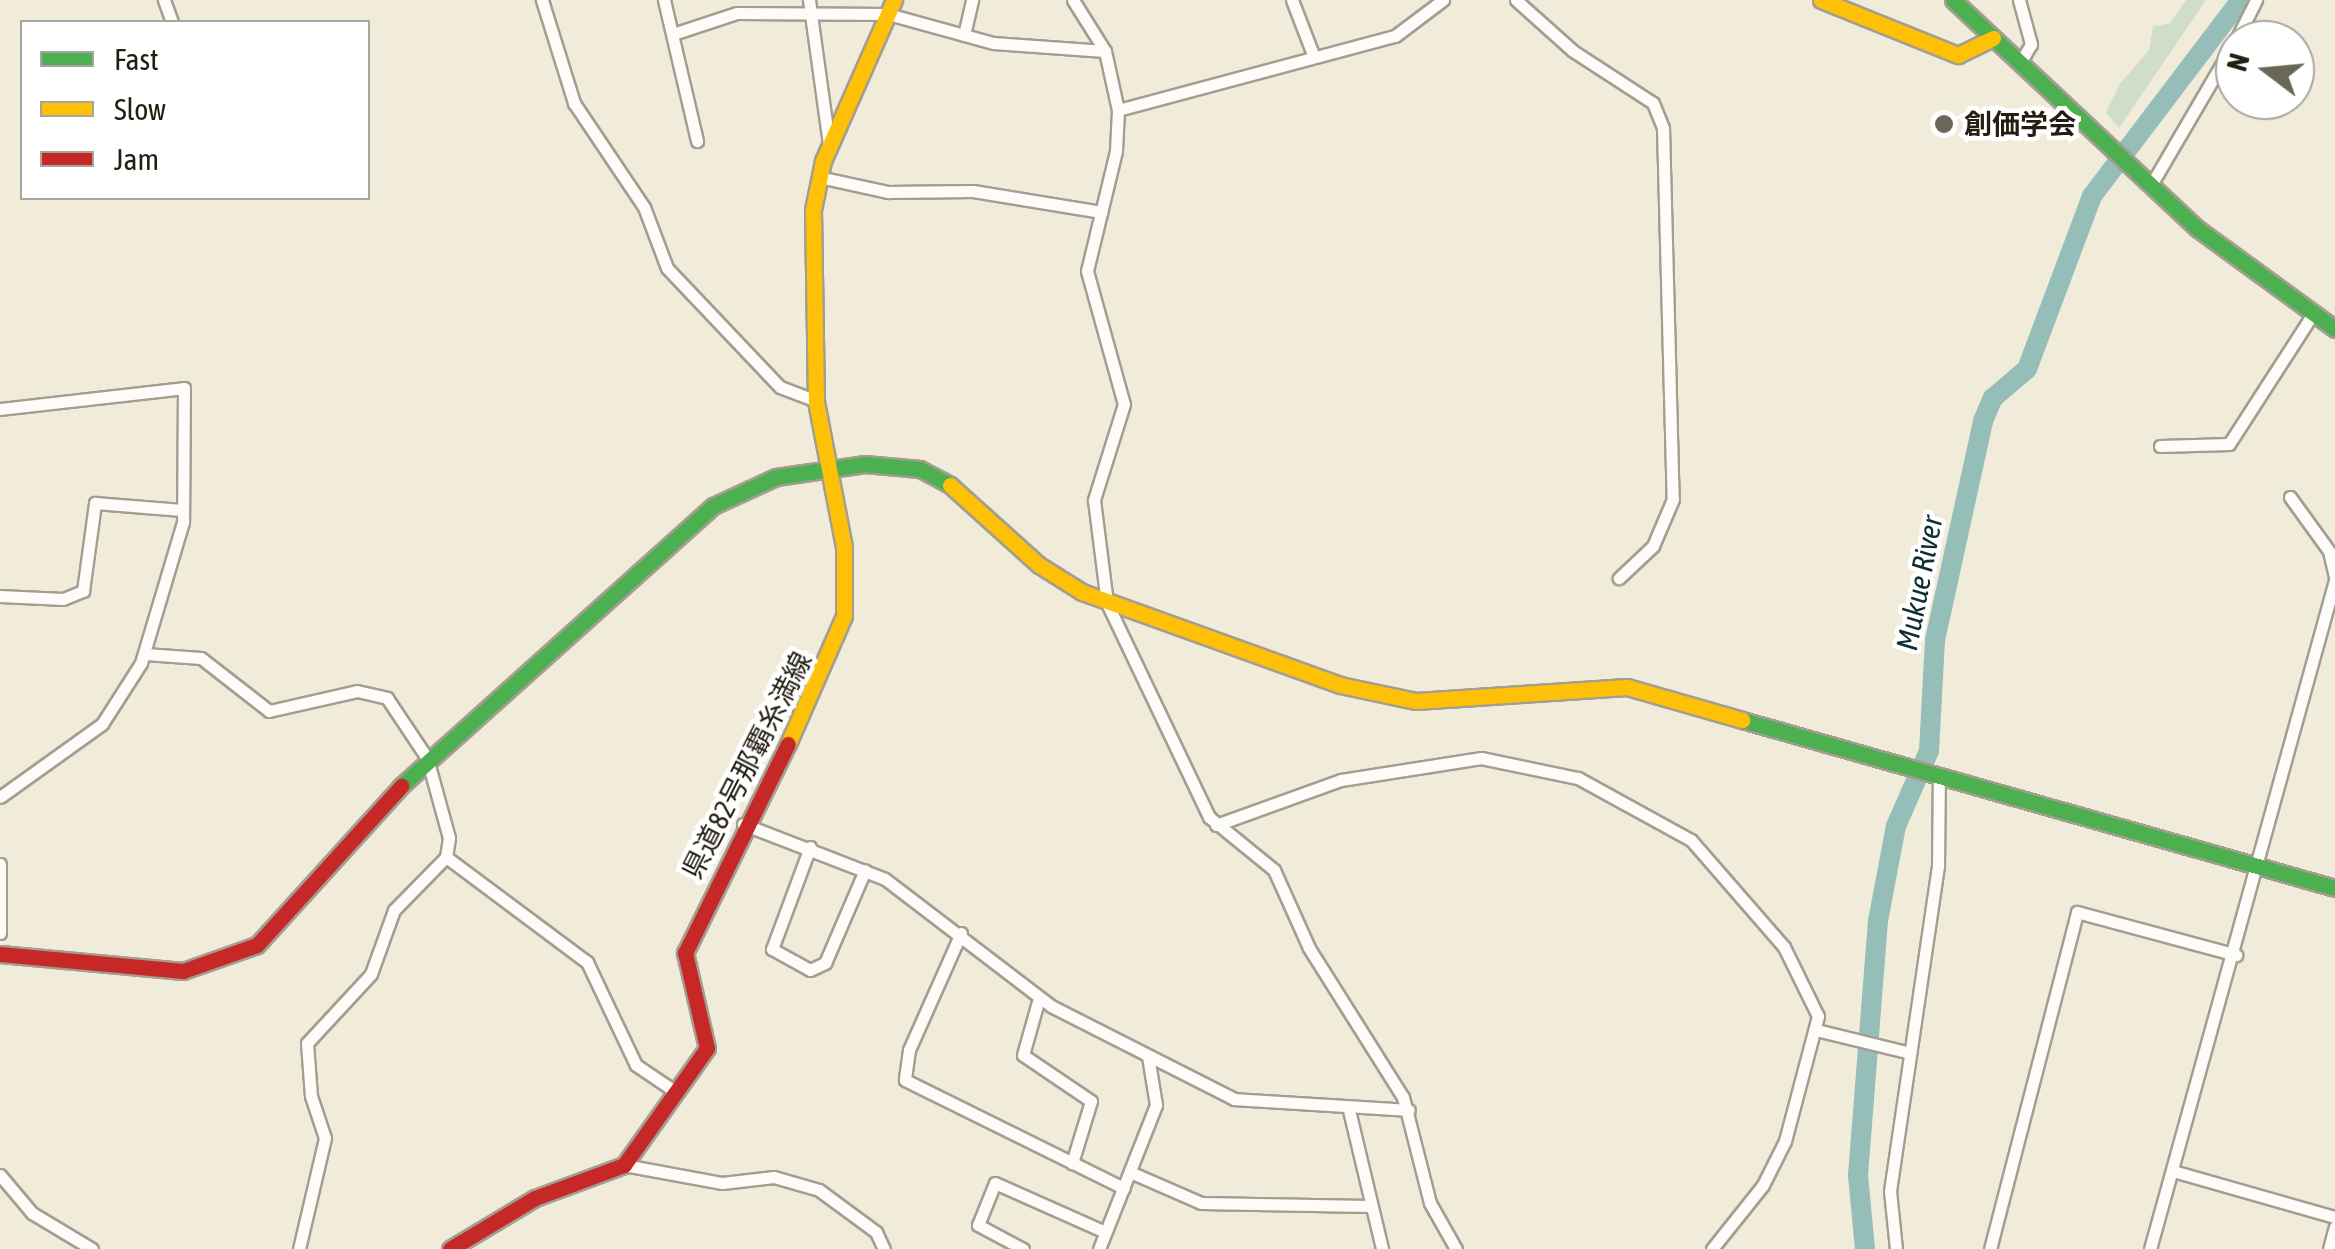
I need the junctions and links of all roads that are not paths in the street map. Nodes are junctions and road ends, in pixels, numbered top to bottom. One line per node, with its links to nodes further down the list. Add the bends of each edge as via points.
1 (542, 0): 29 (street, via 574,103 644,208 667,268 780,387)
2 (664, 0): 14 (street)
3 (809, 0): 13 (street)
4 (972, 0): 15 (street)
5 (1074, 0): 17 (street)
6 (1292, 0): 18 (street)
7 (1442, 0): 18 (street, via 1395,36)
8 (1516, 0): 35 (street, via 1573,50 1652,103 1663,128 1673,499 1653,546)
9 (1821, 0): 16 (street, via 1958,56)
10 (1953, 0): 16 (street)
11 (2019, 0): 19 (street, via 2031,44)
12 (891, 7): 13 (street); 15 (street); 23 (street, 県道82号那覇糸満線)
13 (812, 17): 14 (street, via 737,13); 23 (street)
14 (673, 34): 22 (street)
15 (964, 35): 17 (street)
16 (1993, 38): 19 (street)
17 (1105, 51): 21 (street)
18 (1314, 57): 21 (street)
19 (2020, 63): 25 (street)
20 (2215, 73): 25 (street)
21 (1118, 110): 26 (street)
22 (697, 141)
23 (829, 145): 24 (street, 県道82号那覇糸満線)
24 (819, 176): 26 (street, via 888,192 974,191); 29 (street, 県道82号那覇糸満線)
25 (2147, 182): 27 (street)
26 (1101, 212): 38 (street, via 1088,286 1124,404 1094,500)
27 (2312, 315): 28 (street); 31 (street, via 2229,444)
28 (2335, 329)
29 (816, 402): 32 (street, 県道82号那覇糸満線)
30 (0, 409): 34 (street, via 184,388)
31 (2160, 446)
32 (830, 469): 38 (street, via 892,464 944,480 1039,565); 40 (street, via 776,477 712,506); 43 (street, 県道82号那覇糸満線, via 845,559 844,616 818,691)
33 (2290, 496): 36 (street, via 2330,551)
34 (182, 510): 37 (street, via 95,504 83,591 63,598); 39 (street)
35 (1619, 578)
36 (2335, 579): 48 (street)
37 (0, 596)
38 (1108, 603): 41 (street, via 1380,695 1450,701 1560,686 1627,687); 44 (street)
39 (145, 654): 40 (street, via 200,658 269,710 357,690 386,698); 42 (street, via 102,724)
40 (427, 758): 46 (street, via 449,838); 53 (street, via 258,946 183,971)
41 (1939, 774): 48 (street); 57 (street, via 1938,866)
42 (0, 796)
43 (743, 824): 45 (street); 59 (street, 県道82号那覇糸満線, via 685,953 707,1048)
44 (1216, 825): 56 (street, via 1341,780 1429,762 1481,758 1548,767 1661,822 1707,854 1784,947 1810,992); 61 (street, via 1274,870 1309,948)
45 (810, 847): 49 (street); 49 (street, via 772,949 810,970 825,963)
46 (446, 857): 59 (street, via 587,962 636,1064); 73 (street, via 394,910 371,974 307,1043 311,1096 325,1138)
47 (0, 864): 51 (street)
48 (2259, 867): 50 (street); 54 (street)
49 (865, 870): 52 (street)
50 (2335, 888)
51 (0, 933)
52 (961, 933): 55 (street); 62 (street, via 909,1050 905,1080)
53 (0, 954)
54 (2236, 955): 64 (street); 82 (street, via 2077,912 2009,1152)
55 (1039, 998): 58 (street); 62 (street, via 1023,1055 1091,1101)
56 (1818, 1031): 57 (street); 80 (street, via 1786,1141 1754,1199)
57 (1905, 1052): 81 (street, via 1890,1191)
58 (1148, 1056): 60 (street, via 1245,1103); 65 (street, via 1156,1105)
59 (676, 1092): 63 (street, 県道82号那覇糸満線)
60 (1349, 1110): 61 (street); 68 (street)
61 (1409, 1110): 79 (street, via 1430,1203)
62 (1072, 1162): 67 (street)
63 (624, 1165): 74 (street, via 535,1198); 75 (street, via 722,1183 774,1177 820,1190 876,1232)
64 (2173, 1171): 69 (street); 83 (street)
65 (1130, 1172): 67 (street); 68 (street, via 1200,1203)
66 (0, 1175): 72 (street, via 32,1213)
67 (1124, 1188): 71 (street)
68 (1369, 1206): 78 (street)
69 (2335, 1218)
70 (2335, 1227): 84 (street)
71 (1105, 1232): 76 (street, via 995,1183 978,1225); 77 (street)
72 (92, 1249)
73 (299, 1249)
74 (450, 1249)
75 (884, 1249)
76 (1023, 1249)
77 (1099, 1249)
78 (1382, 1249)
79 (1456, 1249)
80 (1712, 1249)
81 (1896, 1249)
82 (1990, 1249)
83 (2150, 1249)
84 (2329, 1249)

